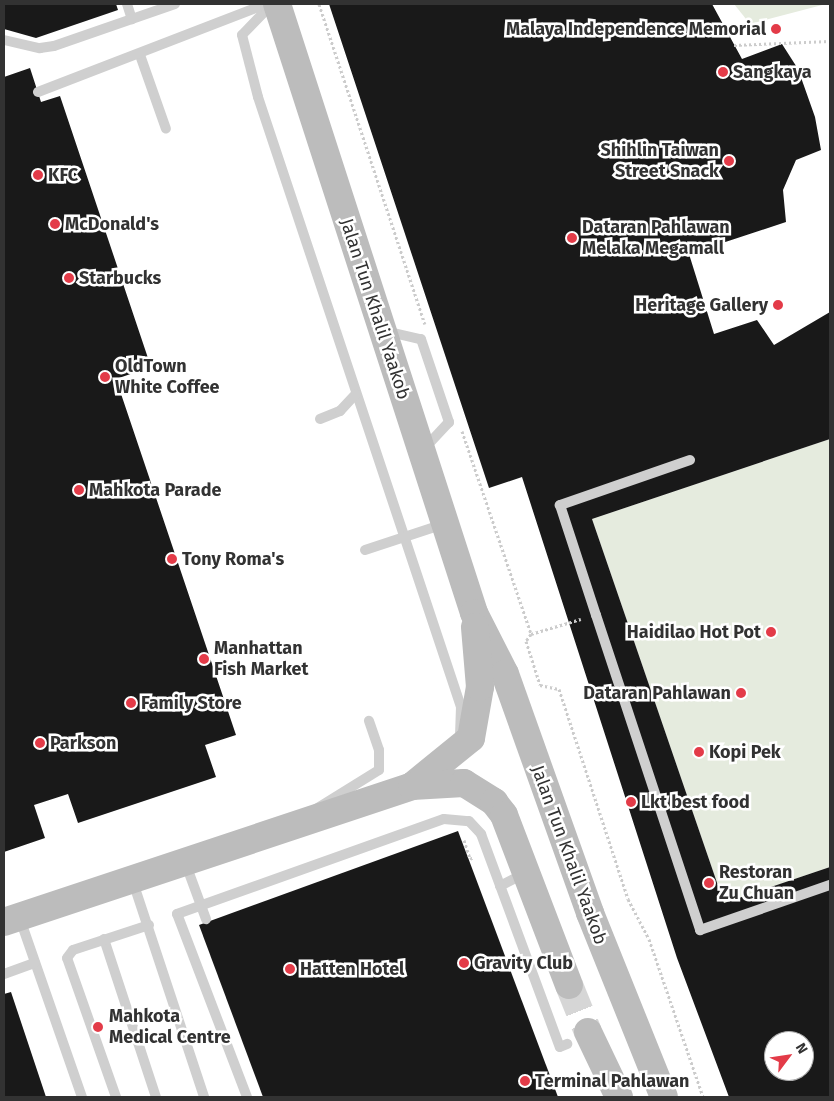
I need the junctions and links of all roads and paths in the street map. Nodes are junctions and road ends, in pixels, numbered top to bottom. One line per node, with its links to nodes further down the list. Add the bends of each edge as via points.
1 (127, 4): 7 (lane)
2 (175, 4): 7 (lane)
3 (266, 4): 11 (lane)
4 (272, 4): 15 (lane, via 242,35 258,97)
5 (277, 4): 19 (main road, Jalan Tun Khalil Yaakob)
6 (319, 4): 14 (path)
7 (132, 19): 8 (lane, via 40,48)
8 (4, 40)
9 (830, 41): 10 (path)
10 (734, 45)
11 (140, 55): 12 (lane); 13 (lane)
12 (38, 92)
13 (166, 129)
14 (428, 333)
15 (356, 394): 16 (lane, via 340,411); 20 (lane)
16 (320, 419)
17 (460, 427): 24 (path)
18 (690, 460): 34 (lane, via 560,505 608,652 700,930)
19 (444, 524): 20 (lane); 22 (main road, Jalan Tun Khalil Yaakob)
20 (405, 535): 21 (lane); 26 (lane, via 461,707)
21 (365, 550)
22 (474, 613): 26 (main road, Jalan Tun Khalil Yaakob, via 480,687 477,719 471,738); 45 (main road, Jalan Tun Khalil Yaakob, via 505,674 590,913)
23 (586, 617): 24 (path)
24 (531, 634): 54 (path, via 526,641 540,685 559,689 628,899 648,939)
25 (370, 721): 28 (lane, via 380,756 379,770 323,802)
26 (459, 753): 27 (main road, Jalan Tun Khalil Yaakob)
27 (412, 786): 28 (main road); 32 (main road, via 464,783 478,790 504,815)
28 (306, 819): 31 (main road)
29 (462, 835): 30 (path, via 470,859)
30 (488, 852): 35 (lane); 36 (lane, via 481,834 469,821 444,819)
31 (185, 860): 33 (main road); 36 (lane)
32 (527, 872): 35 (lane); 43 (main road)
33 (131, 878): 38 (main road); 39 (lane)
34 (830, 885)
35 (500, 886): 44 (lane, via 560,1047)
36 (201, 907): 37 (lane); 51 (lane, via 177,914)
37 (206, 919)
38 (12, 920): 41 (lane)
39 (148, 925): 40 (lane); 50 (lane)
40 (104, 939): 48 (lane, via 74,950 66,958); 49 (lane)
41 (35, 963): 42 (lane); 47 (lane)
42 (4, 974)
43 (569, 985)
44 (578, 1038): 46 (main road)
45 (641, 1040): 46 (main road, via 640,1057 623,1072 611,1069); 53 (main road, Jalan Tun Khalil Yaakob)
46 (600, 1057): 52 (main road)
47 (82, 1097)
48 (116, 1097)
49 (156, 1097)
50 (204, 1097)
51 (247, 1097)
52 (618, 1097)
53 (664, 1097)
54 (703, 1097)

